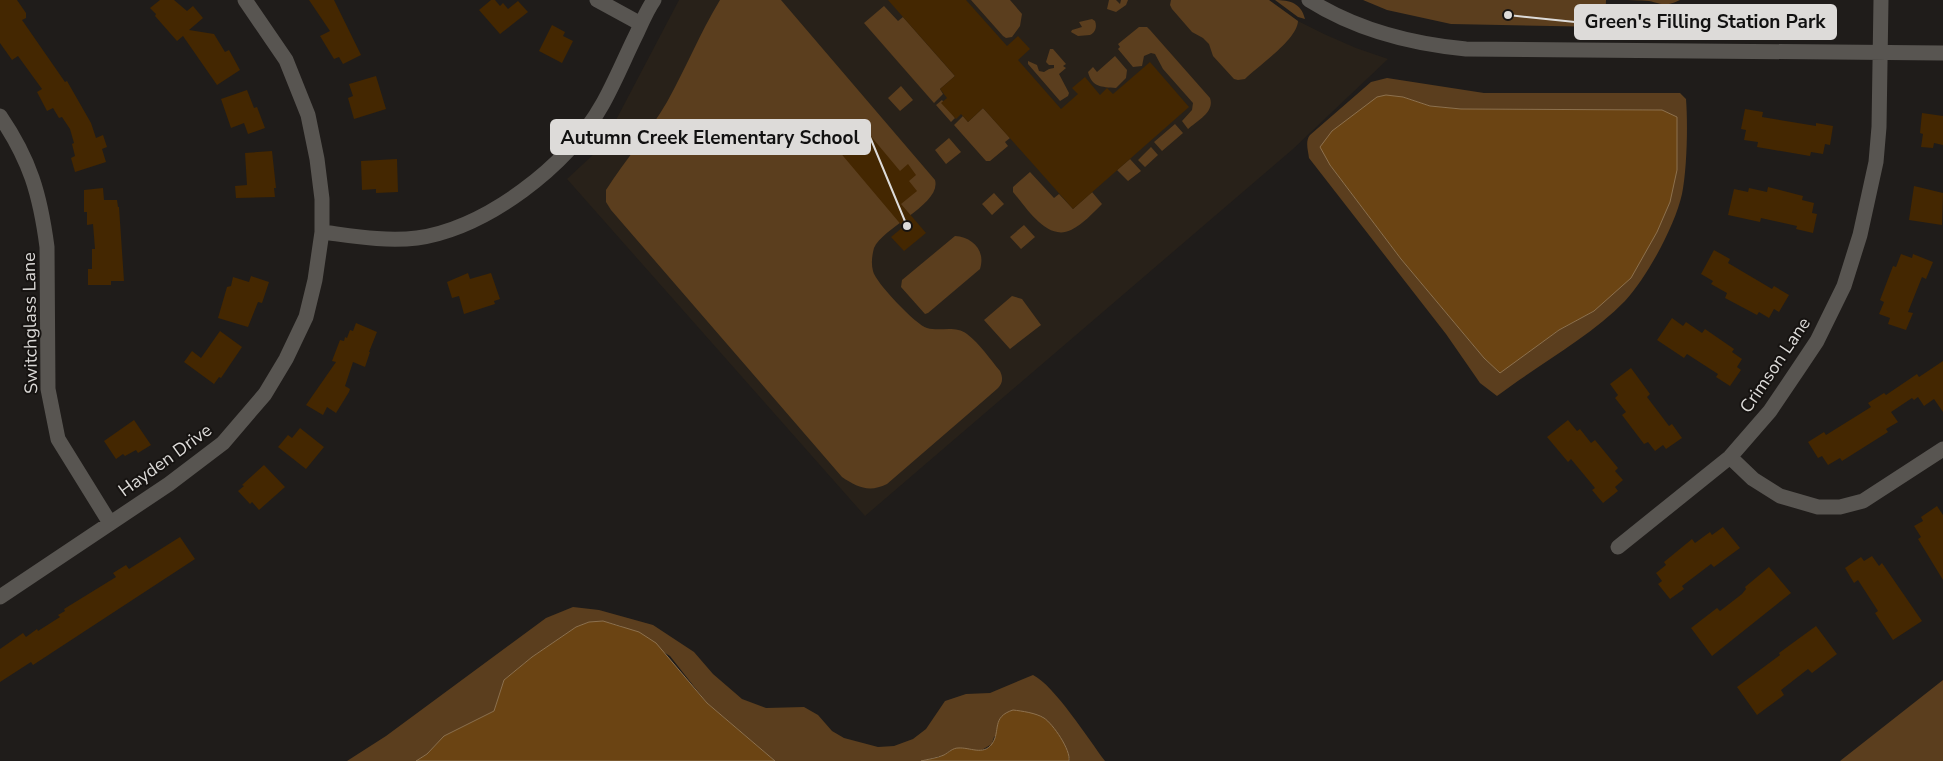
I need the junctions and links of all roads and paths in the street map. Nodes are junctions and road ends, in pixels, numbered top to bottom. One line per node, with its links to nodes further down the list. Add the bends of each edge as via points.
1 (245, 0): 10 (street, Hayden Drive, via 286,60 308,115 318,162)
2 (597, 0): 6 (street)
3 (654, 0): 6 (street)
4 (1309, 0): 7 (street, via 1375,30 1457,48)
5 (1881, 0): 7 (street, Crimson Lane)
6 (641, 24): 10 (street, via 589,127 542,175 500,207 466,224 416,238 371,238)
7 (1881, 53): 8 (street); 12 (street, Crimson Lane, via 1876,162 1860,235 1844,286 1804,362 1770,411)
8 (1943, 53)
9 (0, 116): 13 (street, Switchglass Lane, via 16,139 34,179 44,225 48,389 58,439)
10 (322, 232): 13 (street, Hayden Drive, via 306,317 286,360 265,394 223,443)
11 (1943, 449): 12 (street, via 1863,501 1840,507 1818,507 1780,496 1752,479)
12 (1730, 458): 14 (street, Crimson Lane)
13 (110, 523): 15 (street, Hayden Drive)
14 (1618, 547)
15 (0, 597)

